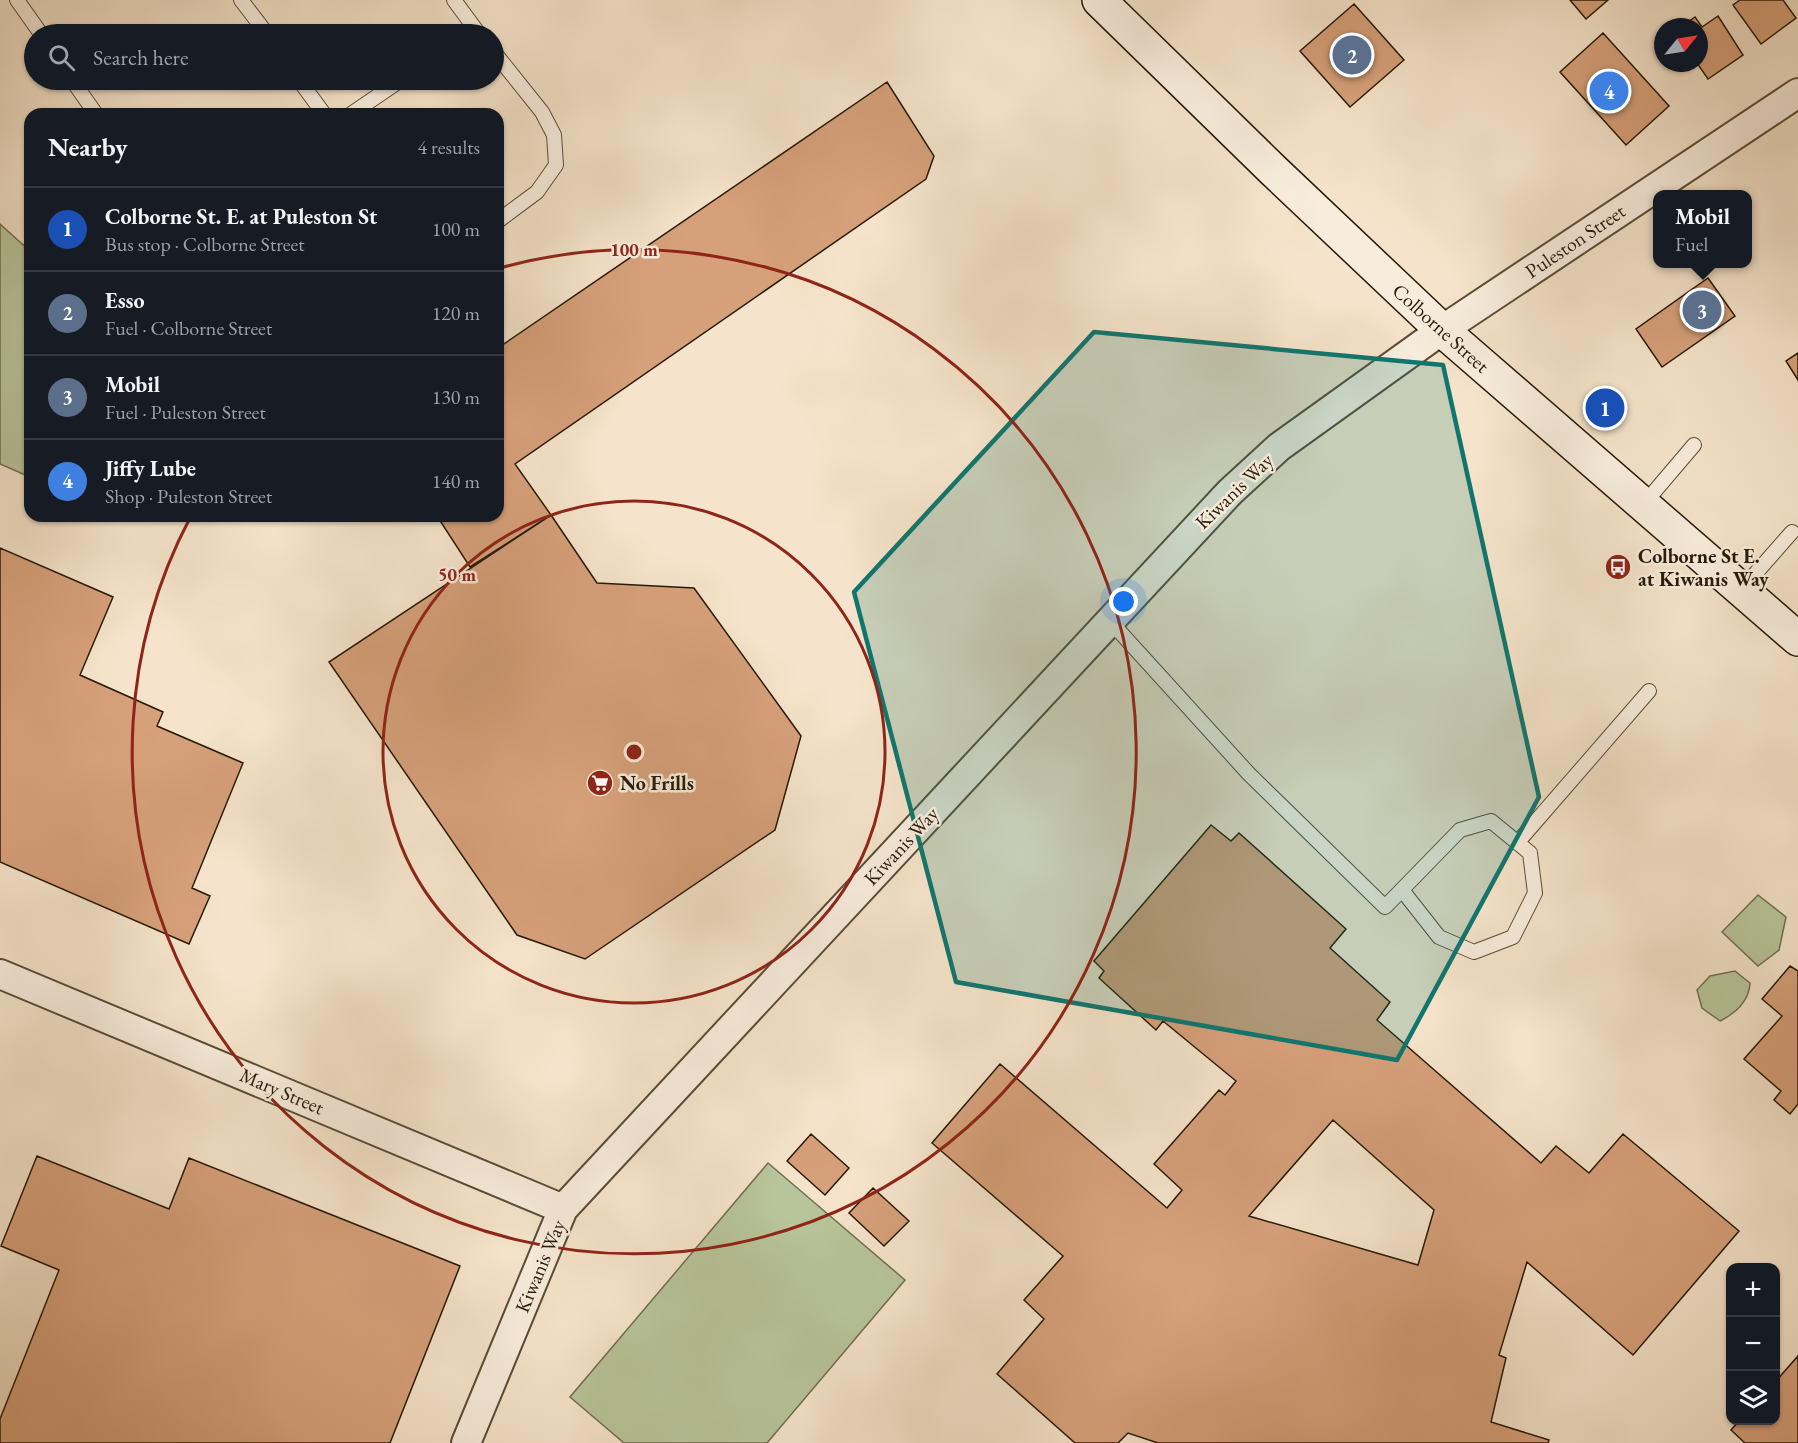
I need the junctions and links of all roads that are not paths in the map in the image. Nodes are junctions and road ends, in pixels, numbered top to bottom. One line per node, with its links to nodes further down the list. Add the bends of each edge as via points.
1 (17, 0): 5 (lane)
2 (242, 0): 6 (lane)
3 (454, 0): 7 (lane)
4 (1099, 0): 17 (main road, Colborne Street)
5 (34, 24)
6 (260, 24)
7 (469, 24)
8 (504, 64): 16 (lane, via 542,112 554,135 556,165 537,192)
9 (79, 90): 13 (lane)
10 (306, 90): 14 (lane)
11 (386, 90): 15 (lane)
12 (1798, 93): 17 (street, Puleston Street)
13 (92, 108)
14 (320, 108)
15 (360, 108)
16 (504, 217)
17 (1442, 330): 19 (main road, Colborne Street); 22 (street, Kiwanis Way, via 1279,447 1230,492)
18 (1694, 445): 19 (lane)
19 (1643, 505): 21 (main road, Colborne Street)
20 (1792, 532): 21 (lane)
21 (1742, 590): 23 (main road, Colborne Street)
22 (1110, 621): 26 (lane, via 1248,774 1385,907); 28 (street, Kiwanis Way)
23 (1798, 639)
24 (1649, 691): 25 (lane)
25 (1517, 843): 26 (lane, via 1491,821 1460,830); 26 (lane, via 1530,853 1535,893 1513,937 1474,952 1439,937)
26 (1402, 890)
27 (0, 974): 28 (street, Mary Street)
28 (563, 1209): 29 (street, Kiwanis Way)
29 (466, 1443)

